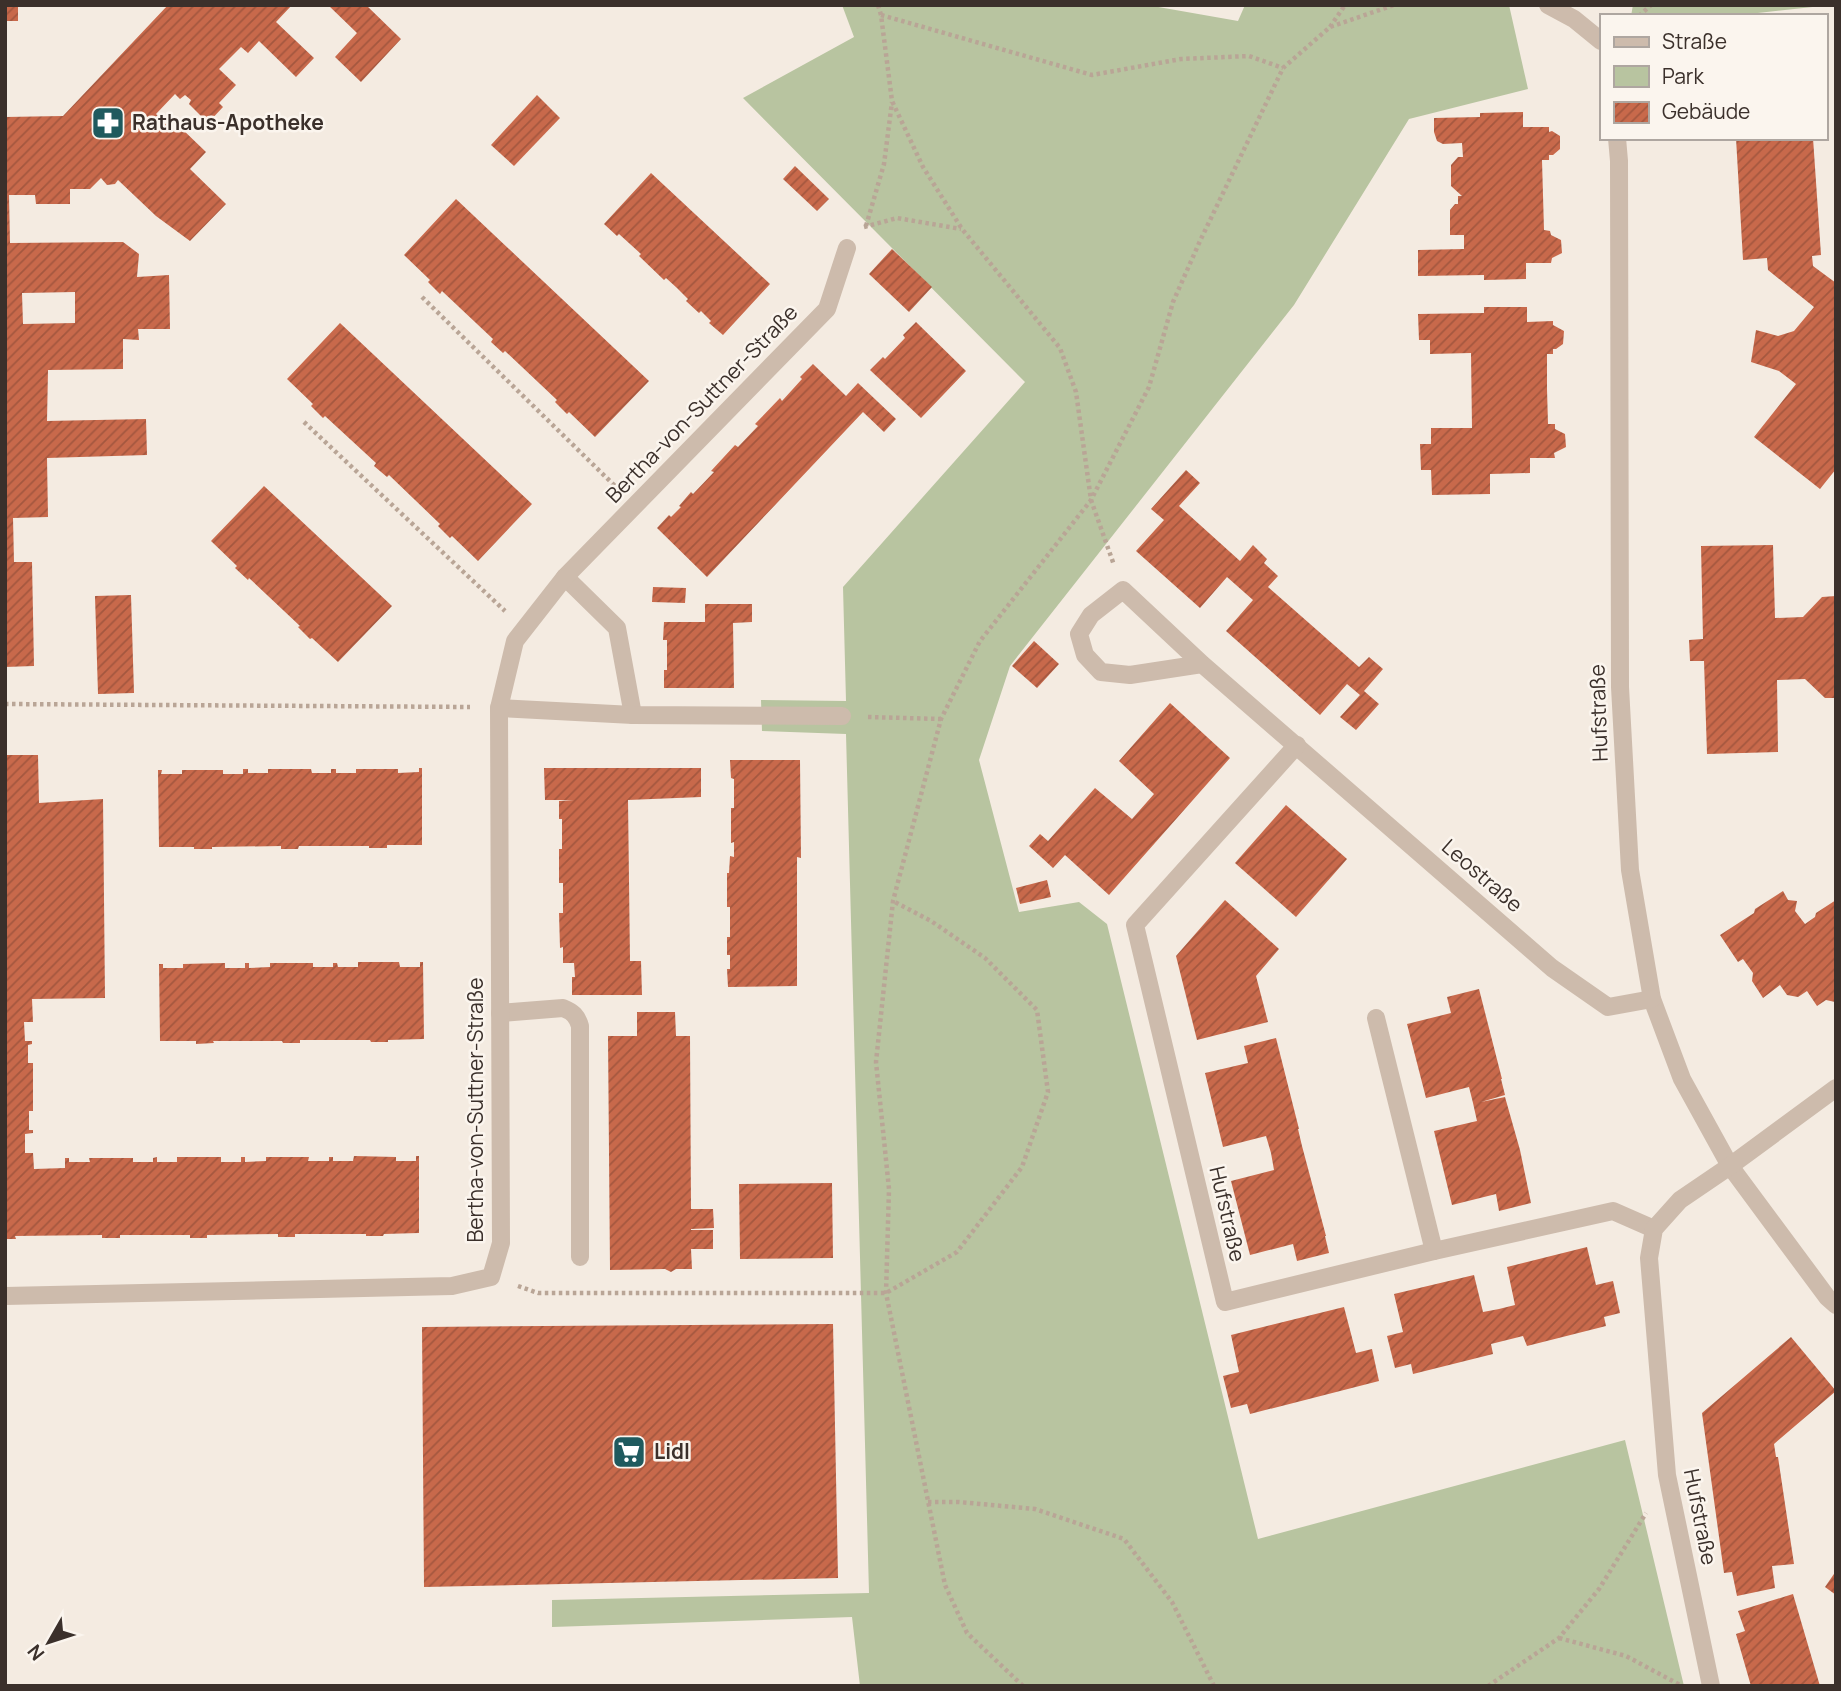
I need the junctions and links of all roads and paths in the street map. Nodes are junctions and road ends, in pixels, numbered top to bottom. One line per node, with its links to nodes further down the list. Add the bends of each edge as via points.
1 (878, 5): 5 (path)
2 (1345, 5): 6 (path)
3 (1394, 5): 6 (path)
4 (1548, 5): 7 (street)
5 (881, 15): 8 (path, via 1092,75 1181,59 1249,56); 9 (path)
6 (1330, 27): 8 (path)
7 (1600, 40)
8 (1283, 68): 16 (path, via 1173,302 1149,387)
9 (892, 101): 11 (path, via 884,164); 12 (path, via 923,167)
10 (1617, 140): 29 (street, Hufstraße, via 1620,687 1630,870)
11 (866, 226): 12 (path, via 897,218); 13 (path)
12 (962, 229): 16 (path, via 1060,348 1076,392)
13 (847, 248): 17 (street, Bertha-von-Suttner-Straße, via 827,310)
14 (422, 297): 17 (path)
15 (304, 422): 20 (path)
16 (1091, 500): 19 (path); 26 (path, via 980,641)
17 (635, 506): 18 (street, Bertha-von-Suttner-Straße)
18 (565, 577): 20 (street, Bertha-von-Suttner-Straße); 24 (street, via 617,628)
19 (1123, 590): 21 (street, Leostraße); 21 (street, via 1091,615 1079,634 1085,655 1101,672 1130,675)
20 (524, 629): 23 (street, Bertha-von-Suttner-Straße, via 515,641)
21 (1202, 664): 27 (street, Leostraße)
22 (5, 704): 23 (path)
23 (499, 708): 24 (street); 30 (street, Bertha-von-Suttner-Straße)
24 (633, 715): 25 (street)
25 (842, 716): 26 (path)
26 (941, 719): 28 (path)
27 (1297, 745): 29 (street, Leostraße, via 1552,968 1608,1007); 35 (street, Hufstraße, via 1135,925 1224,1302)
28 (893, 901): 38 (path, via 876,1062 889,1189); 38 (path, via 985,958 1037,1010 1048,1092 1022,1167 957,1252)
29 (1652, 999): 33 (street, Hufstraße, via 1682,1079)
30 (500, 1013): 36 (street, via 564,1008 578,1019); 37 (street, Bertha-von-Suttner-Straße, via 501,1243)
31 (1376, 1018): 35 (street)
32 (1836, 1088): 33 (street)
33 (1730, 1166): 34 (street, via 1680,1200); 40 (street, Hufstraße)
34 (1654, 1229): 35 (street, Hufstraße, via 1613,1211); 41 (street, Hufstraße, via 1649,1258)
35 (1434, 1251)
36 (580, 1257)
37 (491, 1277): 38 (path, via 538,1293); 39 (street, via 452,1286)
38 (886, 1293): 42 (path)
39 (5, 1296)
40 (1836, 1305)
41 (1667, 1475): 43 (path, via 1599,1589); 48 (street, Hufstraße)
42 (928, 1502): 44 (path, via 945,1585 967,1633); 45 (path, via 1035,1509 1124,1539 1172,1602)
43 (1559, 1638): 46 (path); 47 (path, via 1626,1656)
44 (1023, 1686)
45 (1214, 1686)
46 (1488, 1686)
47 (1682, 1686)
48 (1711, 1686)

